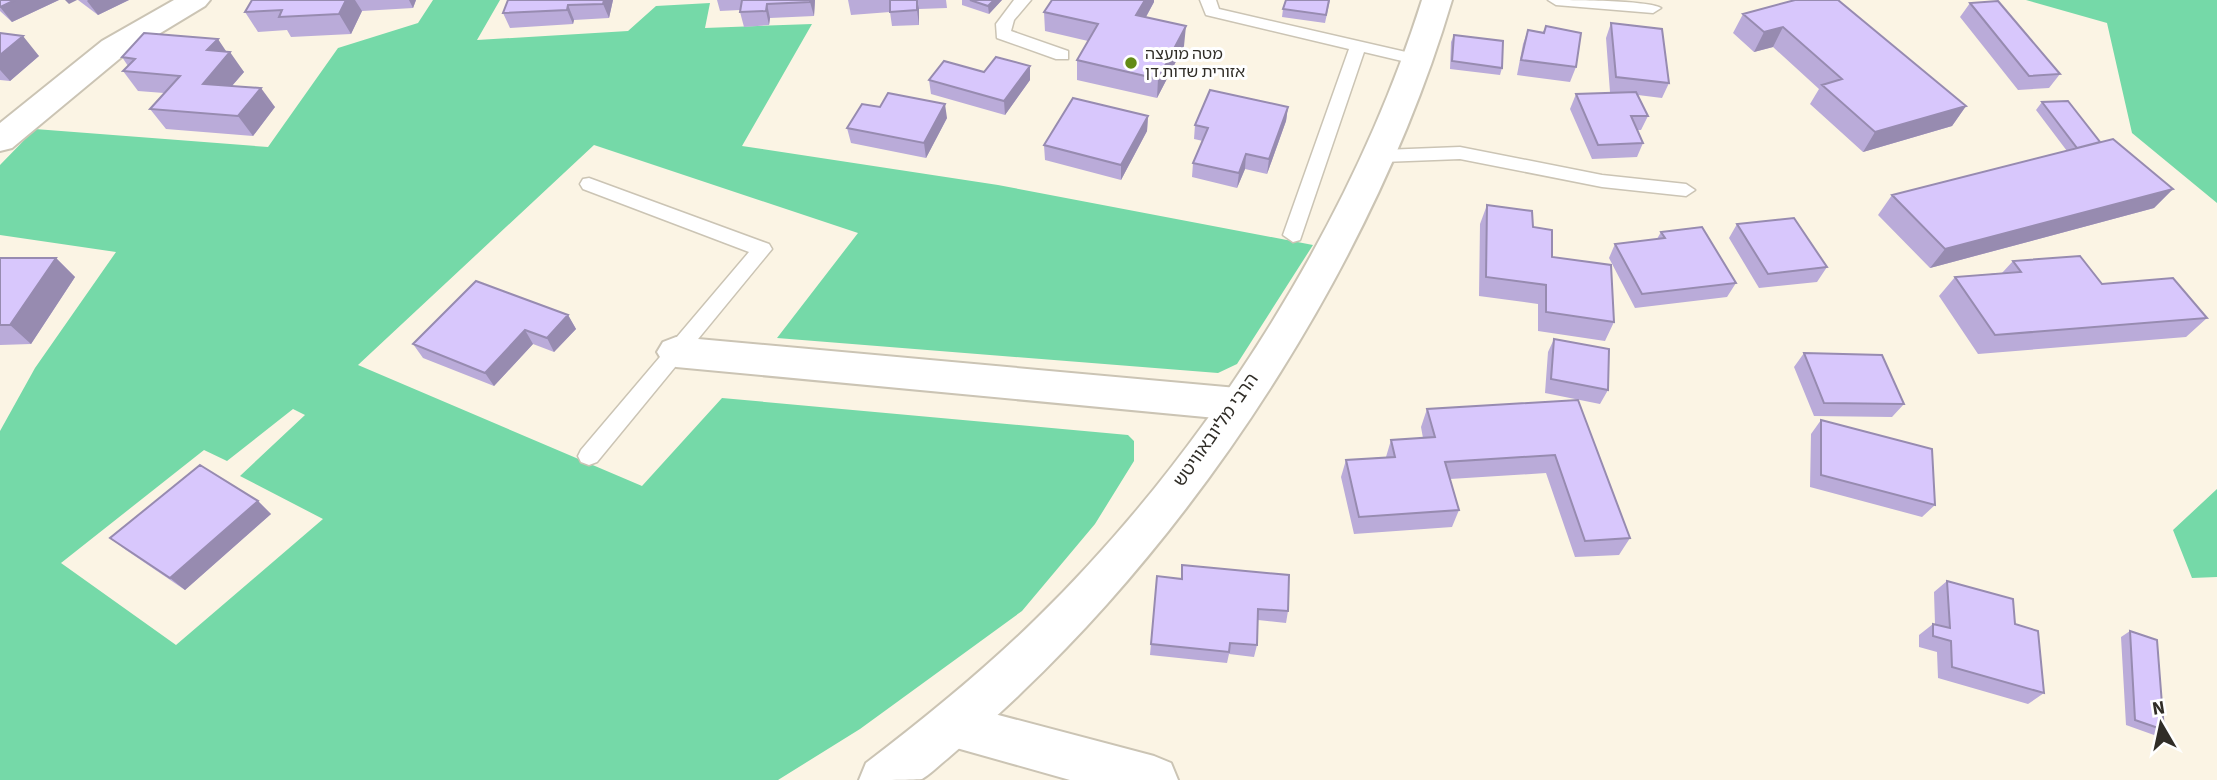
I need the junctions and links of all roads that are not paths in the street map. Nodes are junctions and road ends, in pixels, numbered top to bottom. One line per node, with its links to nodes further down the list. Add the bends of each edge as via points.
1 (195, 0): 10 (main road, via 113,48)
2 (1023, 0): 8 (lane, via 1008,16 1003,34)
3 (1208, 0): 7 (lane, via 1212,12)
4 (1437, 0): 9 (main road, הרבי מליובאוויטש)
5 (1556, 0): 6 (lane)
6 (1653, 8)
7 (1358, 46): 9 (lane); 14 (lane)
8 (1062, 55)
9 (1419, 60): 11 (main road, הרבי מליובאוויטש)
10 (0, 140)
11 (1383, 156): 13 (lane, via 1460,153 1602,181); 16 (main road, הרבי מליובאוויטש, via 1339,241)
12 (589, 184): 15 (lane, via 762,249)
13 (1686, 190)
14 (1293, 234)
15 (676, 352): 16 (main road); 17 (lane)
16 (1237, 404): 18 (main road, הרבי מליובאוויטש, via 1133,542 1077,606)
17 (589, 456)
18 (953, 725): 19 (main road, הרבי מליובאוויטש); 20 (main road)
19 (883, 780)
20 (1154, 780)

